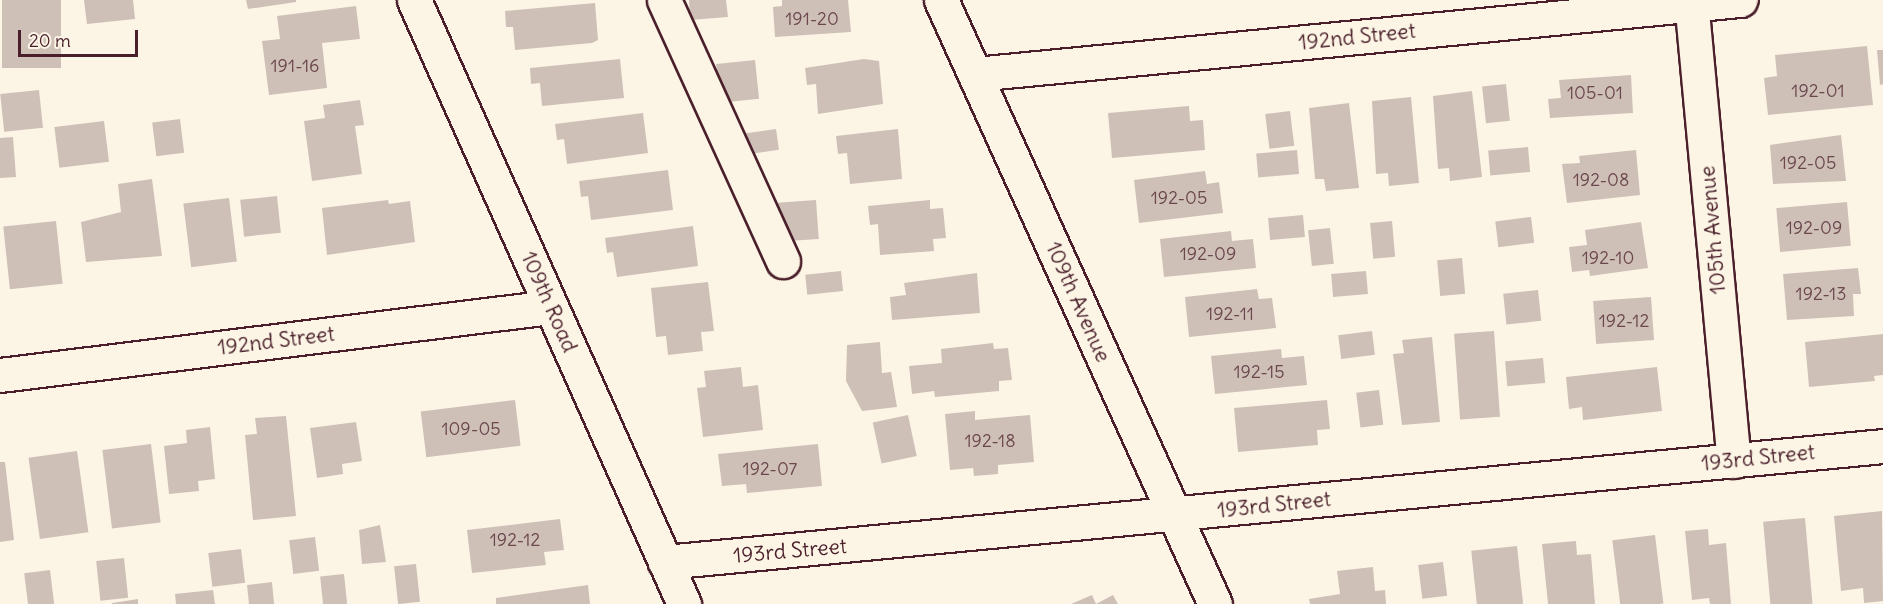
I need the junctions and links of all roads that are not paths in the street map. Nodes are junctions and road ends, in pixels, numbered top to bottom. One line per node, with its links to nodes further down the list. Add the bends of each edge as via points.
1 (414, 0): 8 (street, 109th Road)
2 (664, 0): 7 (street)
3 (941, 0): 6 (street, 109th Avenue)
4 (1740, 0): 5 (street, 192nd Street)
5 (1692, 2): 6 (street, 192nd Street); 11 (street, 105th Avenue)
6 (975, 74): 12 (street, 109th Avenue)
7 (783, 261)
8 (551, 307): 9 (street, 192nd Street); 13 (street, 109th Road)
9 (0, 375)
10 (1883, 446): 11 (street, 193rd Street)
11 (1734, 461): 12 (street, 193rd Street)
12 (1175, 514): 13 (street, 193rd Street); 15 (street, 109th Avenue)
13 (665, 562): 14 (street, 109th Road)
14 (684, 604)
15 (1215, 604)

